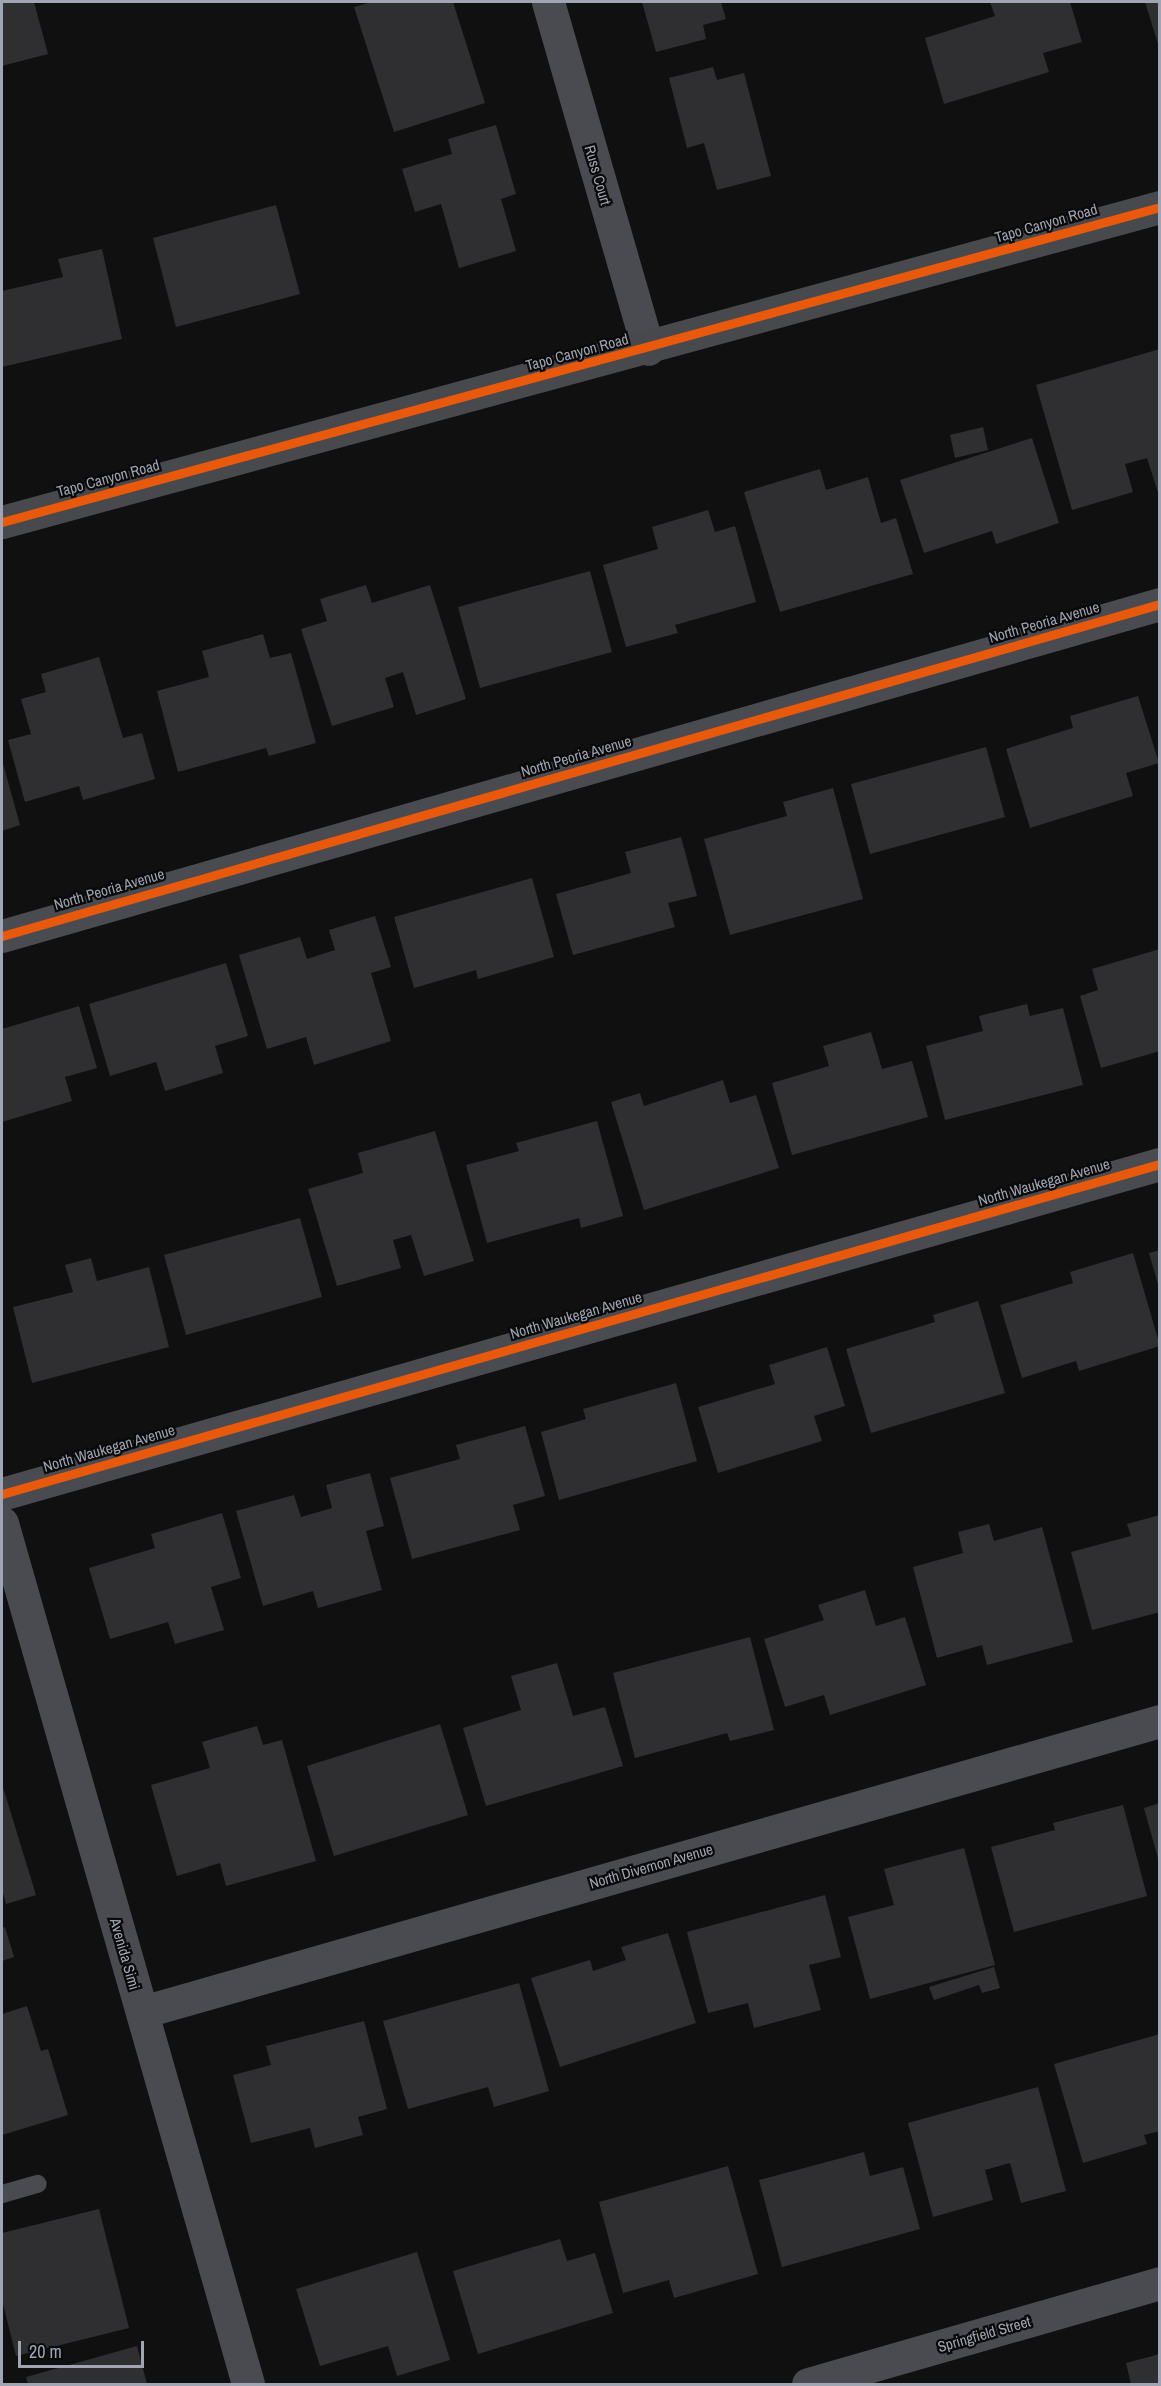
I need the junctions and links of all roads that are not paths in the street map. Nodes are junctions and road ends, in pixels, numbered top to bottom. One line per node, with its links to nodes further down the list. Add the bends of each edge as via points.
1 (548, 2): 3 (street, Russ Court)
2 (1160, 207): 3 (main road, Tapo Canyon Road)
3 (648, 349): 4 (main road, Tapo Canyon Road)
4 (2, 522)
5 (1160, 604): 6 (street, North Peoria Avenue)
6 (2, 936)
7 (1160, 1164): 8 (street, North Waukegan Avenue)
8 (2, 1494)
9 (2, 1523): 11 (street, Avenida Simi)
10 (1160, 1720): 11 (street, North Divernon Avenue)
11 (142, 2012): 15 (street, Avenida Simi)
12 (38, 2184): 13 (lane)
13 (2, 2194)
14 (1160, 2283): 16 (street, Springfield Street)
15 (248, 2385)
16 (808, 2385)

